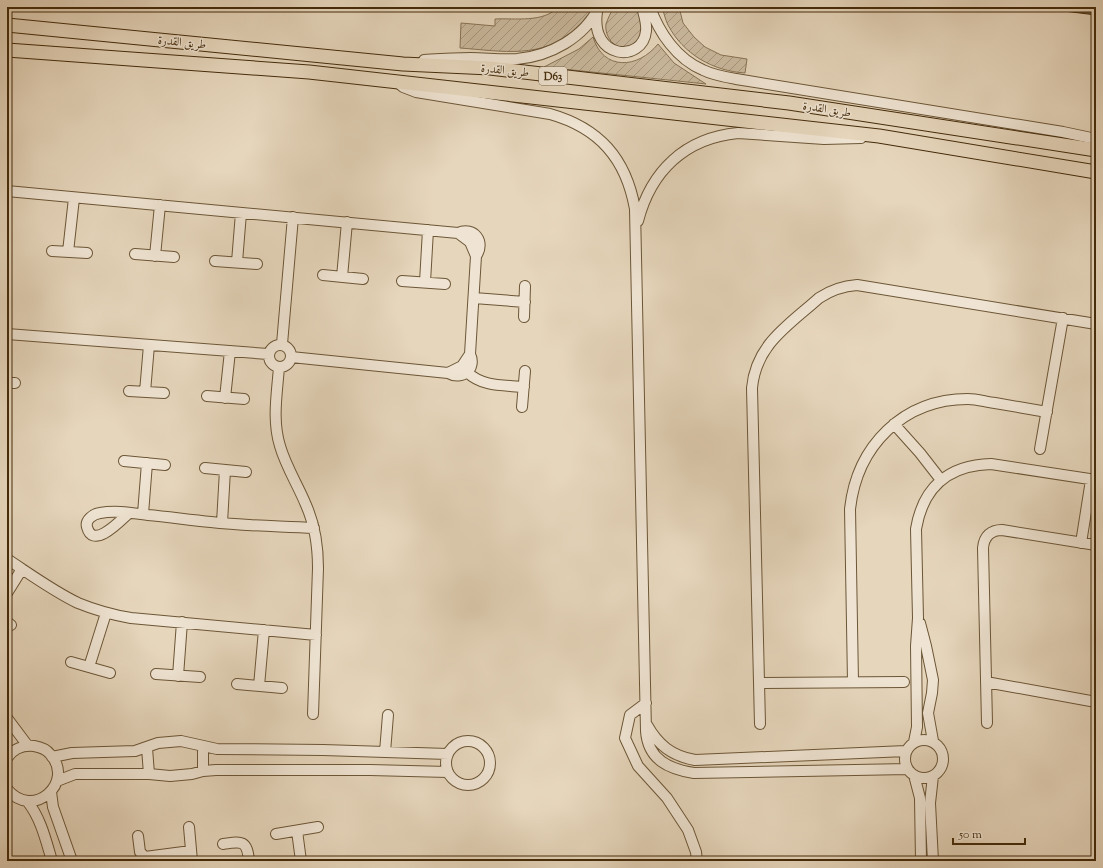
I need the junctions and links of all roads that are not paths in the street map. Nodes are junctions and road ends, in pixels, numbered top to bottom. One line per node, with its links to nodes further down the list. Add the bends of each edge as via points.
1 (642, 7): 3 (street, via 646,35 640,45 625,52 614,51 600,41 596,26)
2 (650, 7): 9 (street, via 660,30 674,49 692,64 713,74 1063,132)
3 (598, 9): 6 (street, via 576,35 558,47 538,55 505,60 453,58)
4 (7, 25): 6 (main road, طريق القدرة / D63)
5 (7, 51): 7 (main road, طريق القدرة / D63, via 309,72)
6 (403, 64): 10 (main road, طريق القدرة / D63, via 490,68 789,103)
7 (397, 82): 8 (main road, طريق القدرة / D63); 19 (street, via 416,92 550,114 578,124 591,132 612,153 627,180 635,209)
8 (879, 136): 11 (main road, طريق القدرة / D63); 19 (street, via 824,139 738,133 695,144 661,172 645,200)
9 (1096, 140)
10 (1096, 150)
11 (1096, 172)
12 (7, 191): 13 (street)
13 (74, 198): 14 (street); 21 (street)
14 (160, 205): 15 (street); 24 (street)
15 (241, 213): 16 (street); 27 (street)
16 (293, 218): 17 (street); 42 (street)
17 (347, 222): 18 (street); 30 (street)
18 (428, 230): 33 (street); 36 (street, via 458,233 466,231 477,236 480,244 476,256)
19 (634, 236): 100 (street)
20 (52, 251): 21 (street)
21 (68, 252): 22 (street)
22 (87, 253)
23 (135, 254): 24 (street)
24 (156, 256): 25 (street)
25 (174, 256)
26 (215, 261): 27 (street)
27 (237, 262): 28 (street)
28 (257, 264)
29 (323, 275): 30 (street)
30 (342, 277): 31 (street)
31 (362, 279)
32 (402, 281): 33 (street)
33 (425, 282): 34 (street)
34 (445, 284)
35 (525, 286): 37 (street)
36 (474, 298): 37 (street); 46 (street)
37 (525, 302): 38 (street)
38 (524, 317)
39 (1063, 318): 40 (street); 60 (street); 96 (street, via 865,285 850,285 819,298 770,342 755,368 752,388)
40 (1096, 324)
41 (7, 334): 43 (street)
42 (282, 344): 45 (street, via 273,347); 47 (street, via 288,347)
43 (150, 345): 44 (street); 54 (street)
44 (230, 351): 45 (street); 57 (street)
45 (268, 354): 48 (street, via 271,363)
46 (470, 354): 49 (street, via 472,361); 51 (street, via 462,366)
47 (291, 357): 48 (street, via 286,366); 51 (street)
48 (279, 367): 74 (street, via 275,414 278,437 284,459 307,506)
49 (467, 372): 51 (street, via 460,376); 52 (street, via 485,383)
50 (525, 372): 52 (street)
51 (448, 373)
52 (524, 387): 59 (street)
53 (128, 390): 54 (street)
54 (145, 392): 55 (street)
55 (164, 393)
56 (207, 396): 57 (street)
57 (225, 398): 58 (street)
58 (244, 399)
59 (522, 407)
60 (1047, 412): 61 (street, via 970,399 934,404); 62 (street)
61 (894, 424): 69 (street); 93 (street, via 881,436 865,458 852,495 850,509)
62 (1040, 449)
63 (124, 461): 64 (street)
64 (147, 463): 65 (street); 72 (street)
65 (165, 465)
66 (205, 468): 67 (street)
67 (225, 470): 68 (street); 73 (street)
68 (246, 472)
69 (941, 480): 70 (street, via 965,467 991,464); 81 (street, via 924,502 916,529)
70 (1093, 480): 75 (street)
71 (129, 513): 72 (street)
72 (142, 514): 73 (street)
73 (222, 523): 74 (street)
74 (314, 528): 84 (street, via 318,558)
75 (1081, 543): 76 (street); 95 (street, via 1002,530 992,532 986,538)
76 (1096, 545)
77 (7, 559): 78 (street)
78 (22, 568): 79 (street); 80 (street, via 77,603)
79 (7, 593)
80 (106, 613): 82 (street, via 131,618); 86 (street)
81 (918, 618): 91 (street); 92 (street)
82 (182, 622): 83 (street); 89 (street)
83 (264, 630): 84 (street); 98 (street)
84 (316, 635): 102 (street)
85 (71, 662): 86 (street)
86 (89, 667): 87 (street)
87 (110, 673)
88 (156, 674): 89 (street)
89 (178, 676): 90 (street)
90 (200, 677)
91 (933, 680): 92 (street); 108 (street, via 928,713)
92 (916, 681): 109 (street, via 917,727)
93 (853, 682): 94 (street); 96 (street)
94 (904, 682)
95 (986, 682): 101 (street); 105 (street)
96 (760, 683): 106 (street)
97 (236, 684): 98 (street)
98 (259, 686): 99 (street)
99 (282, 688)
100 (646, 702): 107 (street); 138 (street, via 630,715 625,738 638,766 667,798 688,830)
101 (1096, 702)
102 (313, 714)
103 (388, 714): 113 (street)
104 (7, 718): 110 (street)
105 (987, 723)
106 (760, 724)
107 (647, 725): 114 (street, via 662,746 677,756 694,760); 120 (street, via 647,738 654,754 668,766 684,772)
108 (933, 741): 109 (street); 122 (street, via 942,750 944,762)
109 (914, 742): 114 (street)
110 (28, 746): 116 (street, via 42,748); 117 (street, via 15,750)
111 (203, 747): 112 (street, via 181,741 158,743); 113 (street); 118 (street)
112 (147, 748): 116 (street, via 72,753); 121 (street)
113 (385, 752): 115 (street)
114 (906, 752): 120 (street, via 905,760)
115 (448, 754): 119 (street); 119 (street, via 456,744 469,741 482,745 490,763 486,776 476,784 456,782)
116 (52, 757): 123 (street, via 58,768)
117 (7, 758)
118 (203, 771): 119 (street); 121 (street, via 181,776)
119 (448, 772)
120 (911, 772): 122 (street, via 920,778); 139 (street, via 920,798)
121 (149, 774): 123 (street, via 75,774)
122 (933, 776): 140 (street, via 930,799)
123 (57, 781): 125 (street)
124 (7, 789): 126 (street, via 13,796)
125 (51, 792): 126 (street, via 40,800); 135 (street, via 53,807)
126 (27, 801): 134 (street, via 44,834)
127 (189, 827): 133 (street)
128 (318, 827): 129 (street)
129 (297, 831): 130 (street); 137 (street)
130 (276, 834)
131 (138, 836): 133 (street, via 140,852 145,857)
132 (223, 844): 136 (street, via 242,843 248,851)
133 (192, 856)
134 (52, 861)
135 (72, 861)
136 (249, 861)
137 (301, 861)
138 (697, 861)
139 (921, 861)
140 (932, 861)

